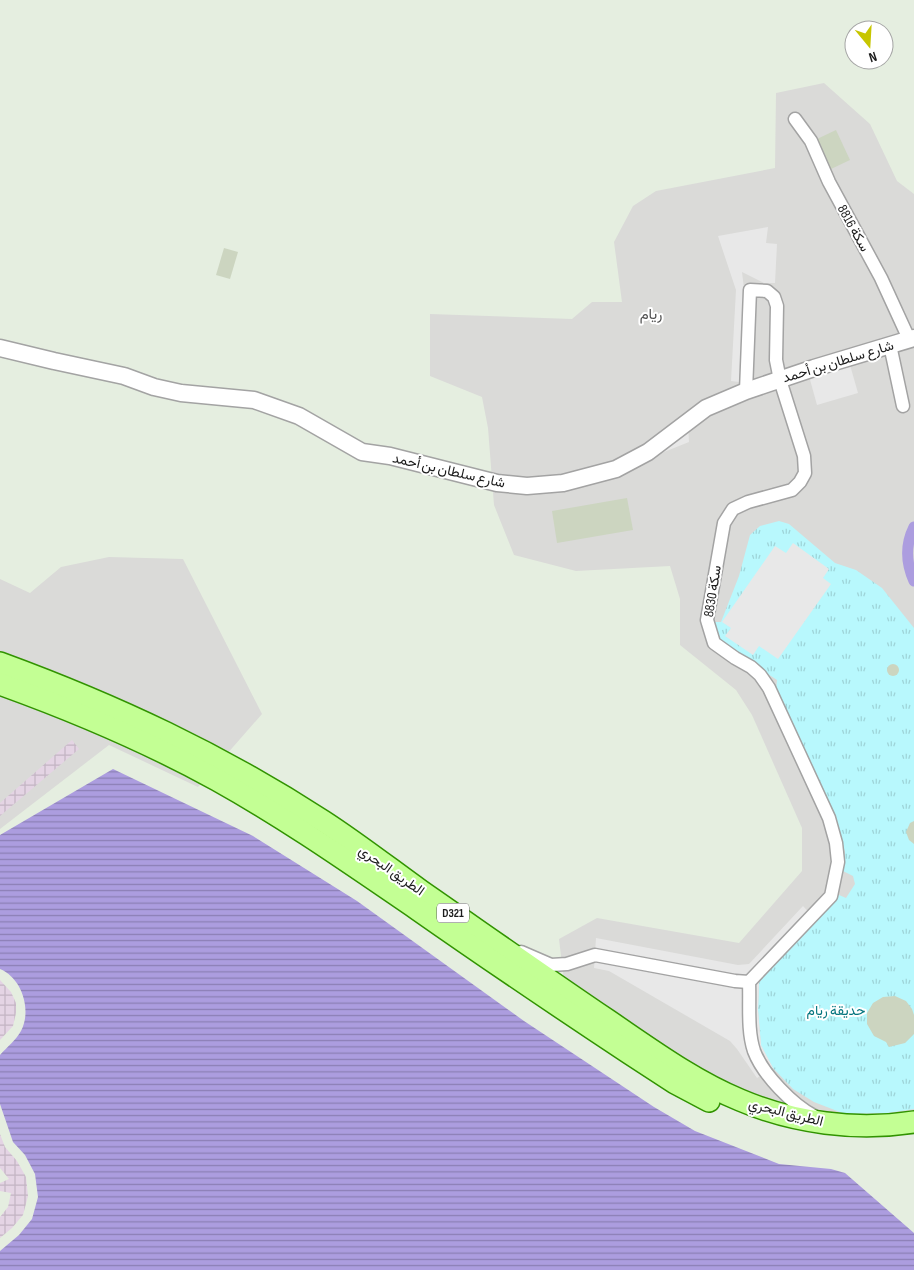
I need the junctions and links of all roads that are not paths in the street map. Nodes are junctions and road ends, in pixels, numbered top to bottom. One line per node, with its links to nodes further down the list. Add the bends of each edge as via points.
1 (795, 119): 2 (street, سكة 8816, via 811,141)
2 (911, 339): 3 (street, شارع سلطان بن أحمد)
3 (890, 345): 5 (street, شارع سلطان بن أحمد); 7 (street)
4 (0, 348): 6 (street, شارع سلطان بن أحمد, via 124,376 181,393 254,400 299,416 362,452 497,483 527,486 564,483 616,469 648,452 706,408)
5 (780, 380): 6 (street, شارع سلطان بن أحمد); 6 (street, سكة 8830, via 776,354 777,306 767,290 750,290); 11 (street, سكة 8830, via 804,456 805,473 792,490 748,502 733,509 728,516 706,620 714,643 751,667 769,688 829,818 838,862 831,896)
6 (746, 391)
7 (903, 406)
8 (0, 663): 10 (main road, الطريق البحري / D321, via 136,717 226,763 326,823)
9 (0, 684): 14 (main road, الطريق البحري / D321, via 128,735 254,801 628,1054 706,1100 761,1122 809,1134 868,1139)
10 (486, 936): 11 (street, via 551,965 567,964 595,955); 13 (main road, الطريق البحري / D321, via 627,1034 712,1087 765,1109)
11 (749, 982): 13 (street, via 751,1034 755,1052 764,1069 804,1110)
12 (914, 1122): 13 (main road, الطريق البحري / D321, via 894,1125)
13 (830, 1123)
14 (914, 1136)

